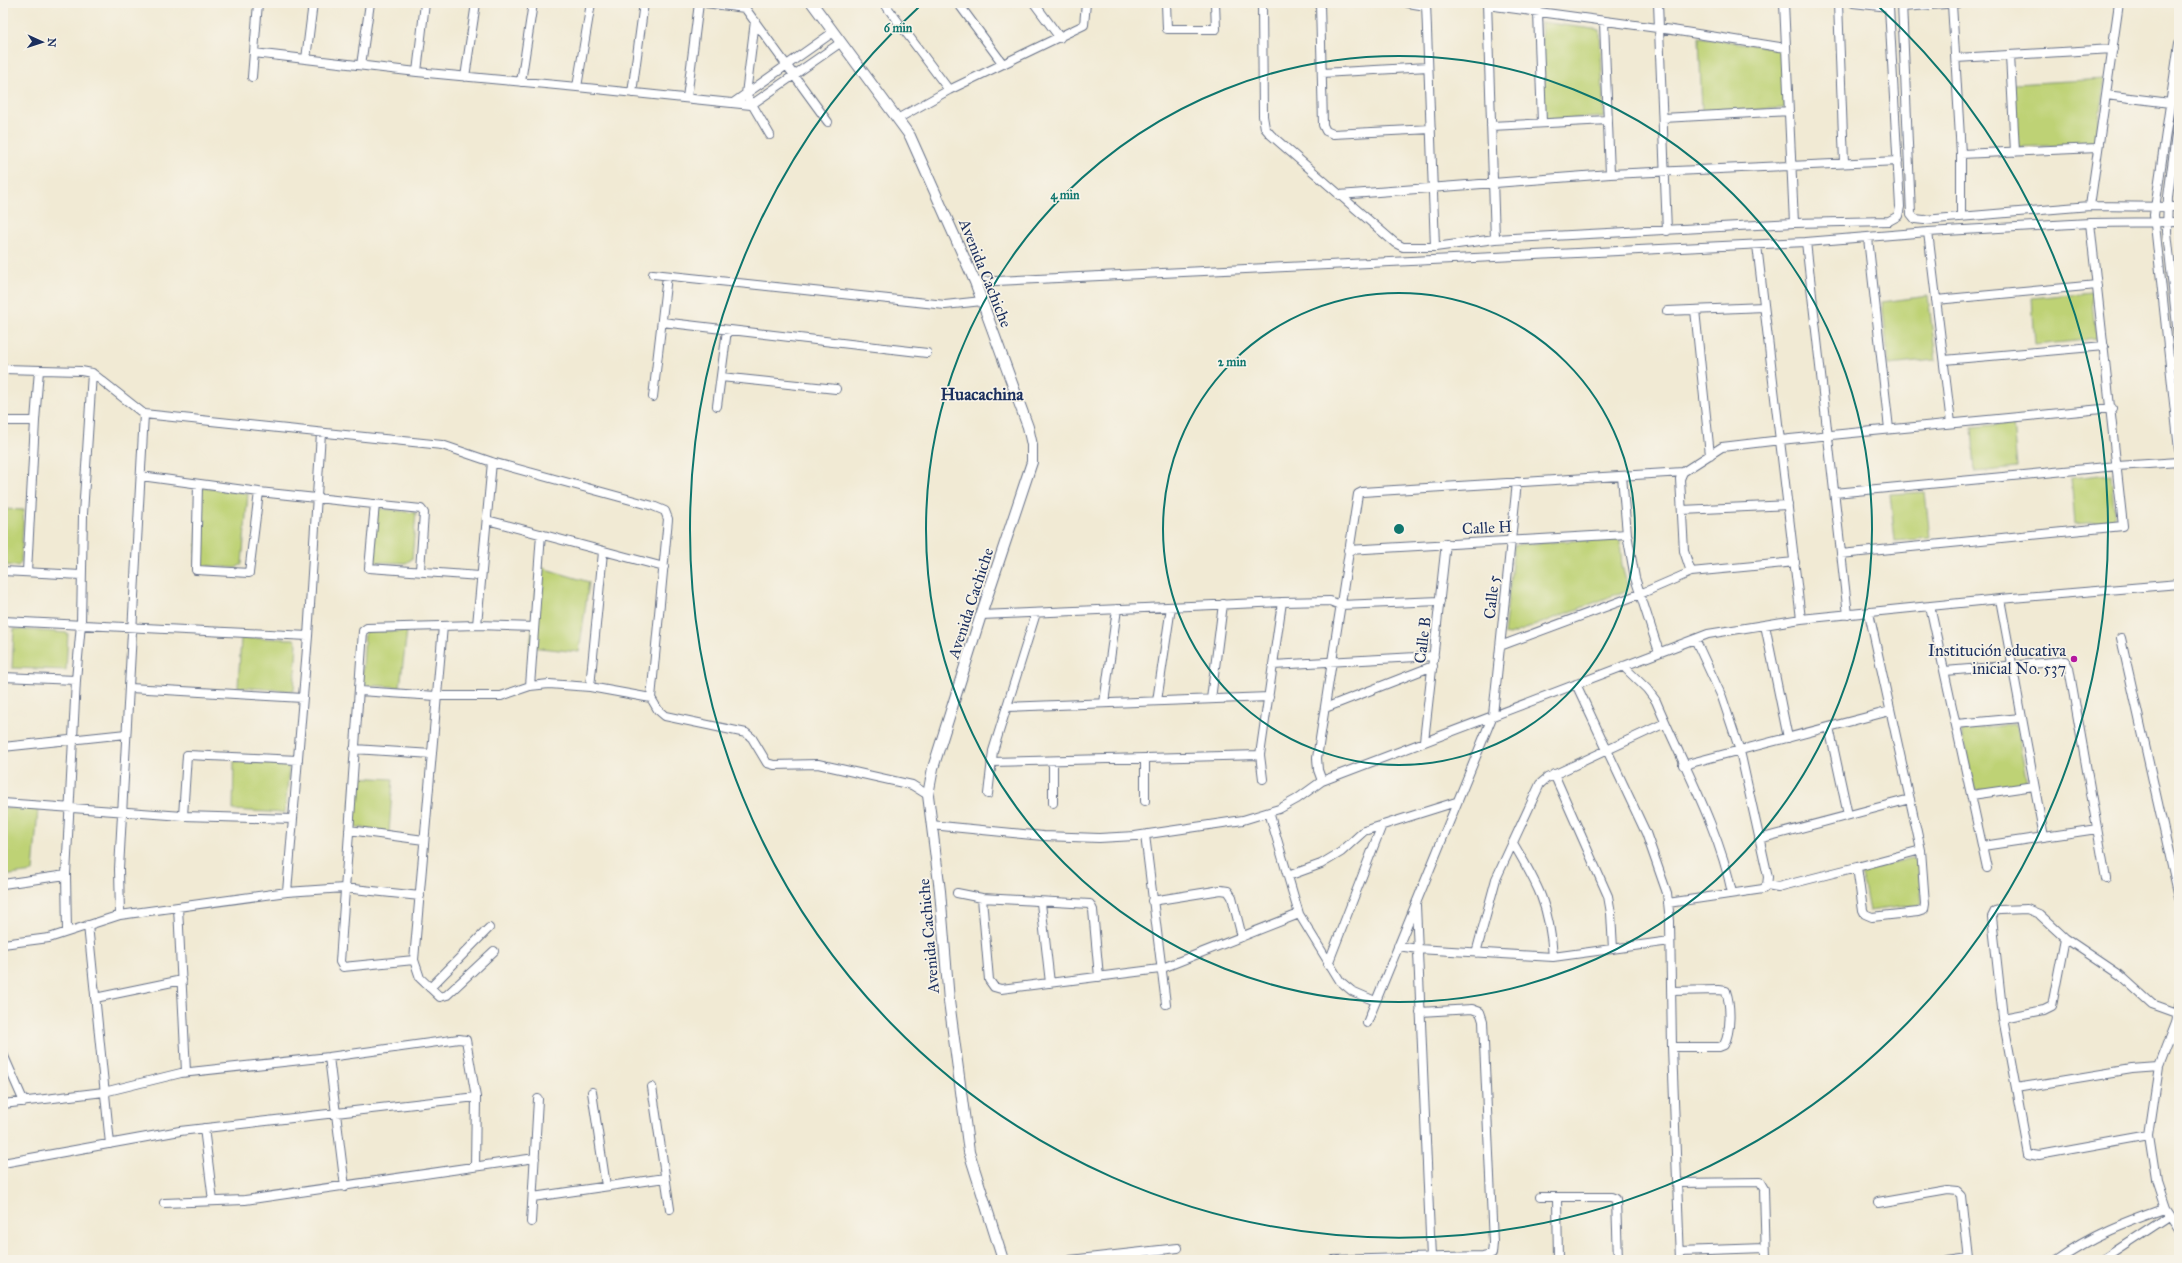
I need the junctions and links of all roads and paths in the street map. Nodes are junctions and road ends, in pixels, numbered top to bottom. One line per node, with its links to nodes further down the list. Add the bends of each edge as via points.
1 (258, 3): 40 (street)
2 (313, 3): 43 (street)
3 (370, 3): 45 (street)
4 (425, 3): 48 (street)
5 (476, 3): 50 (street)
6 (533, 3): 53 (street)
7 (591, 3): 54 (street)
8 (644, 3): 56 (street)
9 (699, 3): 59 (street)
10 (705, 3): 31 (street, via 745,8)
11 (812, 3): 34 (street, Avenida Cachiche)
12 (884, 3): 55 (street)
13 (958, 3): 44 (street)
14 (1034, 3): 35 (street)
15 (1086, 3): 35 (street, via 1084,25)
16 (1166, 3): 17 (street, via 1167,29 1216,29)
17 (1215, 3)
18 (1262, 3): 83 (street, via 1262,116 1265,128)
19 (1320, 3): 49 (street)
20 (1408, 3): 27 (street)
21 (1658, 3): 33 (street)
22 (1784, 3): 38 (street)
23 (1838, 3): 77 (street)
24 (1853, 3): 76 (street, via 1889,7)
25 (1956, 3): 29 (street); 42 (street)
26 (2119, 3): 39 (street)
27 (1426, 4): 47 (street)
28 (1487, 4): 30 (street); 70 (street)
29 (1902, 5): 88 (street, via 1911,214 1915,219 1924,220)
30 (1538, 12): 32 (street); 69 (street)
31 (755, 21): 46 (street); 57 (street)
32 (1604, 22): 33 (street); 67 (street)
33 (1659, 29): 38 (street); 66 (street)
34 (832, 33): 37 (street, Avenida Cachiche); 46 (street)
35 (1060, 38): 44 (street)
36 (2179, 43): 60 (street)
37 (840, 44): 51 (street); 65 (street, Avenida Cachiche)
38 (1786, 48): 63 (street)
39 (2113, 50): 41 (street); 58 (street)
40 (254, 53): 43 (street); 52 (street)
41 (2010, 55): 42 (street); 74 (street)
42 (1956, 58): 75 (street)
43 (306, 59): 45 (street)
44 (1003, 64): 55 (street)
45 (361, 65): 48 (street)
46 (787, 66): 51 (street); 57 (street)
47 (1428, 67): 49 (street); 71 (street)
48 (417, 72): 50 (street)
49 (1322, 72): 71 (street, via 1323,125 1326,131 1333,134)
50 (465, 76): 53 (street)
51 (794, 76): 62 (street); 68 (street)
52 (252, 77)
53 (521, 82): 54 (street)
54 (577, 87): 56 (street)
55 (949, 90): 65 (street)
56 (632, 93): 59 (street)
57 (746, 94): 61 (street); 62 (street)
58 (2106, 95): 60 (street); 73 (street)
59 (687, 98): 61 (street)
60 (2170, 103): 85 (street)
61 (733, 104): 62 (street)
62 (752, 105): 72 (street)
63 (1789, 111): 66 (street); 78 (street)
64 (2179, 112): 86 (street)
65 (899, 118): 103 (street, Avenida Cachiche, via 920,156)
66 (1663, 118): 79 (street)
67 (1608, 120): 69 (street); 80 (street)
68 (828, 122)
69 (1542, 123): 70 (street)
70 (1491, 126): 81 (street)
71 (1431, 129): 82 (street)
72 (770, 135)
73 (2098, 148): 74 (street); 84 (street)
74 (2015, 152): 75 (street)
75 (1961, 154): 88 (street)
76 (1898, 161): 77 (street); 89 (street, via 1898,216 1889,221)
77 (1844, 163): 78 (street)
78 (1791, 165): 79 (street); 89 (street)
79 (1665, 172): 80 (street); 94 (street)
80 (1610, 174): 81 (street)
81 (1494, 184): 82 (street); 97 (street)
82 (1433, 188): 83 (street); 100 (street)
83 (1339, 195): 100 (street, via 1395,243 1403,247)
84 (2090, 206): 85 (street); 88 (street)
85 (2154, 207): 86 (street); 90 (street)
86 (2167, 207): 87 (street); 91 (street)
87 (2179, 207)
88 (1961, 216)
89 (1794, 222): 94 (street)
90 (2154, 222): 91 (street); 93 (street); 132 (street)
91 (2167, 222): 92 (street); 112 (street)
92 (2179, 222)
93 (2090, 223): 95 (street); 104 (street)
94 (1667, 230): 97 (street)
95 (1928, 232): 96 (street); 105 (street)
96 (1868, 238): 98 (street); 128 (street)
97 (1494, 239): 100 (street)
98 (1806, 242): 99 (street); 130 (street)
99 (1757, 245): 103 (street); 107 (street)
100 (1435, 247)
101 (653, 274): 102 (street)
102 (667, 276): 106 (street, via 945,306); 110 (street)
103 (975, 282): 106 (street, Avenida Cachiche)
104 (2097, 285): 105 (street); 113 (street)
105 (1936, 300): 115 (street)
106 (982, 302): 176 (street, Avenida Cachiche, via 1028,427 1032,462)
107 (1764, 307): 108 (street); 131 (street)
108 (1695, 310): 109 (street); 133 (street)
109 (1667, 312)
110 (662, 322): 111 (street); 121 (street)
111 (727, 330): 114 (street); 119 (street)
112 (2179, 344)
113 (2104, 346): 115 (street); 123 (street)
114 (927, 353)
115 (1944, 360): 127 (street)
116 (3, 369): 117 (street)
117 (39, 370): 118 (street); 126 (street)
118 (92, 373): 124 (street); 162 (street)
119 (721, 377): 120 (street); 122 (street)
120 (836, 389)
121 (653, 398)
122 (717, 406)
123 (2112, 408): 127 (street); 136 (street)
124 (144, 414): 129 (street); 138 (street)
125 (3, 421): 126 (street)
126 (35, 421): 160 (street)
127 (1951, 423): 128 (street)
128 (1888, 429): 130 (street)
129 (321, 433): 134 (street, via 442,445); 144 (street)
130 (1829, 435): 131 (street); 143 (street)
131 (1781, 440): 133 (street, via 1722,447); 146 (street)
132 (2179, 450)
133 (1710, 455): 137 (street)
134 (492, 462): 148 (street); 157 (street, via 665,510 668,519)
135 (2179, 462): 136 (street)
136 (2117, 466): 143 (street); 155 (street, via 2123,526)
137 (1683, 472): 139 (street); 147 (street, via 1680,479)
138 (141, 476): 141 (street); 182 (street)
139 (1622, 476): 140 (street); 150 (street)
140 (1517, 482): 151 (street, Calle 5); 153 (street, via 1362,492 1356,498)
141 (198, 484): 142 (street); 142 (street, via 196,570 248,573)
142 (259, 492): 144 (street)
143 (1835, 493): 155 (street)
144 (317, 497): 145 (street); 186 (street)
145 (375, 504): 159 (street, via 423,510); 159 (street, via 369,568)
146 (1788, 505): 147 (street); 156 (street)
147 (1682, 510): 161 (street, via 1684,551)
148 (487, 520): 149 (street); 163 (street)
149 (541, 534): 154 (street); 185 (street)
150 (1628, 534): 151 (street, Calle H); 165 (street)
151 (1511, 540): 152 (street, Calle H); 189 (street, Calle 5)
152 (1446, 544): 153 (street, Calle H); 167 (street, Calle B)
153 (1348, 550): 170 (street)
154 (603, 552): 157 (street); 202 (street)
155 (1841, 554): 177 (street)
156 (1794, 562): 161 (street); 178 (street)
157 (664, 568): 208 (street)
158 (3, 570): 160 (street)
159 (420, 570): 163 (street)
160 (27, 572): 162 (street)
161 (1691, 572): 165 (street)
162 (81, 575): 180 (street)
163 (480, 576): 181 (street)
164 (2179, 584): 166 (street)
165 (1640, 594): 189 (street); 190 (street)
166 (2000, 599): 171 (street); 193 (street)
167 (1440, 600): 170 (street); 191 (street, Calle B)
168 (1282, 602): 169 (street); 170 (street, via 1330,601); 194 (street)
169 (1223, 604): 172 (street); 209 (street)
170 (1340, 606): 192 (street)
171 (1930, 606): 175 (street); 197 (street)
172 (1171, 607): 173 (street); 210 (street)
173 (1117, 609): 174 (street); 211 (street)
174 (1036, 613): 176 (street); 212 (street)
175 (1869, 613): 177 (street); 214 (street)
176 (980, 615): 241 (street, Avenida Cachiche, via 933,768)
177 (1848, 615): 178 (street)
178 (1801, 619): 184 (street)
179 (3, 620): 180 (street)
180 (81, 624): 182 (street); 199 (street)
181 (476, 625): 183 (street); 185 (street)
182 (132, 626): 186 (street); 203 (street)
183 (443, 626): 204 (street, via 364,629); 205 (street)
184 (1764, 626): 188 (street, via 1708,634); 221 (street)
185 (534, 627): 201 (street)
186 (308, 636): 207 (street)
187 (2121, 638): 276 (street)
188 (1695, 639): 190 (street); 227 (street, via 1722,697)
189 (1500, 646): 215 (street, Calle 5)
190 (1659, 652): 196 (street)
191 (1434, 656): 192 (street); 195 (street, Calle B)
192 (1332, 662): 194 (street); 213 (street)
193 (2012, 664): 197 (street); 216 (street); 255 (street, via 2060,660 2065,661 2069,668)
194 (1273, 665): 206 (street)
195 (1432, 666): 213 (street); 223 (street, Calle B)
196 (1623, 666): 200 (street); 217 (street, via 1656,701)
197 (1945, 671): 218 (street)
198 (3, 677): 199 (street)
199 (76, 680): 222 (street)
200 (1576, 684): 215 (street); 226 (street)
201 (530, 686): 202 (street, via 549,684); 205 (street, via 501,696)
202 (590, 687): 208 (street)
203 (130, 688): 207 (street); 220 (street)
204 (360, 690): 205 (street); 225 (street)
205 (436, 696): 228 (street)
206 (1269, 697): 209 (street); 229 (street)
207 (303, 698): 231 (street)
208 (651, 698): 241 (street, via 665,716 746,733 752,738 767,763 818,764 912,785)
209 (1211, 699): 210 (street)
210 (1158, 701): 211 (street)
211 (1104, 703): 212 (street)
212 (1007, 706): 232 (street)
213 (1325, 708): 237 (street, via 1317,758)
214 (1890, 711): 219 (street); 242 (street)
215 (1493, 715): 223 (street); 244 (street, Calle 5)
216 (2022, 718): 218 (street); 238 (street)
217 (1665, 723): 226 (street); 234 (street)
218 (1956, 724): 240 (street)
219 (1829, 727): 221 (street); 250 (street)
220 (126, 734): 222 (street); 248 (street)
221 (1788, 738): 227 (street)
222 (73, 740): 224 (street); 247 (street)
223 (1424, 740): 237 (street)
224 (3, 747)
225 (354, 749): 228 (street); 256 (street)
226 (1606, 749): 235 (street); 281 (street, via 1661,872)
227 (1740, 751): 234 (street); 259 (street)
228 (432, 754): 260 (street)
229 (1260, 755): 230 (street); 236 (street)
230 (1145, 759): 233 (street); 243 (street)
231 (298, 760): 251 (street, via 187,755); 252 (street)
232 (991, 762): 233 (street); 239 (street)
233 (1053, 762): 246 (street)
234 (1683, 765): 274 (street, via 1723,856)
235 (1554, 774): 261 (street, via 1540,784); 294 (street, via 1608,896)
236 (1263, 779)
237 (1322, 780): 249 (street, via 1297,799)
238 (2034, 786): 240 (street); 258 (street)
239 (988, 794)
240 (1972, 795): 262 (street)
241 (928, 796): 253 (street, Avenida Cachiche)
242 (1910, 799): 250 (street); 263 (street)
243 (1145, 801)
244 (1456, 802): 254 (street); 279 (street, Calle 5)
245 (3, 803): 247 (street)
246 (1053, 804)
247 (70, 807): 248 (street); 266 (street)
248 (122, 811): 251 (street); 284 (street)
249 (1269, 812): 257 (street, via 1242,820); 267 (street)
250 (1848, 815): 259 (street)
251 (183, 816): 252 (street)
252 (293, 819): 272 (street)
253 (931, 824): 257 (street, via 1043,836 1099,838); 353 (street, Avenida Cachiche, via 940,890 949,1001 969,1152)
254 (1382, 825): 267 (street, via 1364,831 1341,852 1321,864); 299 (street)
255 (2097, 829): 258 (street); 268 (street)
256 (349, 830): 260 (street); 271 (street)
257 (1145, 835): 278 (street)
258 (2044, 837): 262 (street)
259 (1759, 839): 270 (street)
260 (424, 840): 275 (street)
261 (1513, 843): 296 (street, via 1496,879); 297 (street, via 1546,907)
262 (1983, 846): 265 (street)
263 (1921, 850): 264 (street); 264 (street, via 1926,904 1924,910 1918,912 1872,917 1865,914 1862,910)
264 (1857, 867): 270 (street, via 1778,886)
265 (1987, 868)
266 (66, 875): 269 (street); 287 (street)
267 (1288, 876): 283 (street)
268 (2106, 879)
269 (3, 884)
270 (1768, 885): 274 (street, via 1763,889)
271 (344, 888): 272 (street); 275 (street); 298 (street, via 341,965 343,967)
272 (287, 892): 282 (street)
273 (957, 893): 277 (street)
274 (1732, 894): 281 (street)
275 (420, 896): 298 (street)
276 (2179, 897)
277 (982, 898): 280 (street); 303 (street, via 989,980 994,987 1001,989)
278 (1152, 901): 288 (street, via 1228,891 1232,897); 300 (street)
279 (1415, 902): 292 (street, Calle 5); 293 (street)
280 (1041, 903): 301 (street, via 1090,904 1093,910); 303 (street)
281 (1668, 903): 290 (street)
282 (178, 907): 284 (street); 302 (street)
283 (1299, 914): 288 (street); 299 (street)
284 (120, 915): 285 (street)
285 (88, 925): 287 (street); 306 (street)
286 (489, 928): 304 (street)
287 (67, 931): 291 (street, via 49,938)
288 (1242, 937): 300 (street)
289 (2065, 938): 309 (street, via 2120,975 2152,1004); 311 (street, via 2052,1006); 311 (street, via 2039,914 2026,909 1995,911 1992,917)
290 (1670, 941): 294 (street); 305 (street)
291 (3, 944)
292 (1398, 946): 293 (street); 307 (street, Calle 5)
293 (1418, 949): 296 (street); 310 (street)
294 (1613, 949): 297 (street)
295 (494, 951): 304 (street, via 447,995 440,996)
296 (1476, 953): 297 (street)
297 (1553, 957)
298 (414, 960): 304 (street, via 420,978)
299 (1328, 964): 307 (street, via 1340,981 1352,991)
300 (1160, 969): 301 (street); 308 (street)
301 (1099, 977): 303 (street)
302 (182, 980): 306 (street); 317 (street)
303 (1050, 983)
304 (430, 988)
305 (1671, 991): 313 (street); 313 (street, via 1719,990 1726,991 1728,998 1728,1036 1724,1045)
306 (95, 998): 320 (street)
307 (1375, 1001): 312 (street, Calle 5)
308 (1166, 1004)
309 (2178, 1009): 316 (street)
310 (1420, 1012): 351 (street); 351 (street, via 1472,1009 1480,1012 1484,1021 1492,1254)
311 (2004, 1018): 319 (street)
312 (1367, 1023)
313 (1672, 1047): 334 (street)
314 (3, 1054): 324 (street)
315 (328, 1057): 317 (street); 322 (street, via 466,1040); 326 (street)
316 (2159, 1067): 319 (street); 328 (street)
317 (186, 1072): 320 (street)
318 (652, 1087): 333 (street)
319 (2016, 1088): 328 (street, via 2028,1153 2039,1155)
320 (104, 1092): 324 (street); 329 (street)
321 (592, 1092): 335 (street)
322 (476, 1097): 326 (street); 332 (street)
323 (538, 1099): 330 (street)
324 (24, 1102): 325 (street)
325 (3, 1104)
326 (336, 1112): 327 (street); 336 (street)
327 (204, 1128): 329 (street); 340 (street)
328 (2149, 1135): 344 (street, via 2156,1181)
329 (110, 1144): 331 (street)
330 (535, 1158): 332 (street); 337 (street)
331 (3, 1163)
332 (475, 1166): 336 (street)
333 (665, 1178): 335 (street); 343 (street)
334 (1678, 1183): 349 (street, via 1760,1182 1764,1189); 350 (street)
335 (606, 1186): 337 (street)
336 (345, 1187): 340 (street, via 245,1200)
337 (533, 1197): 346 (street)
338 (1540, 1197): 339 (street)
339 (1558, 1198): 356 (street); 357 (street, via 1616,1199)
340 (212, 1201): 342 (street)
341 (1878, 1202): 352 (street, via 1947,1190 1957,1191 1961,1195)
342 (164, 1203)
343 (670, 1208)
344 (2165, 1208): 345 (street); 361 (street, via 2107,1229 2080,1243)
345 (2169, 1216): 347 (street); 362 (street)
346 (531, 1222)
347 (2179, 1229)
348 (1178, 1248): 354 (street)
349 (1765, 1248): 350 (street); 359 (street)
350 (1680, 1251): 358 (street)
351 (1432, 1258): 355 (street)
352 (1967, 1258): 360 (street)
353 (1003, 1260)
354 (1070, 1260)
355 (1333, 1260)
356 (1558, 1260)
357 (1618, 1260)
358 (1680, 1260)
359 (1766, 1260)
360 (1946, 1260)
361 (2056, 1260)
362 (2102, 1260)

